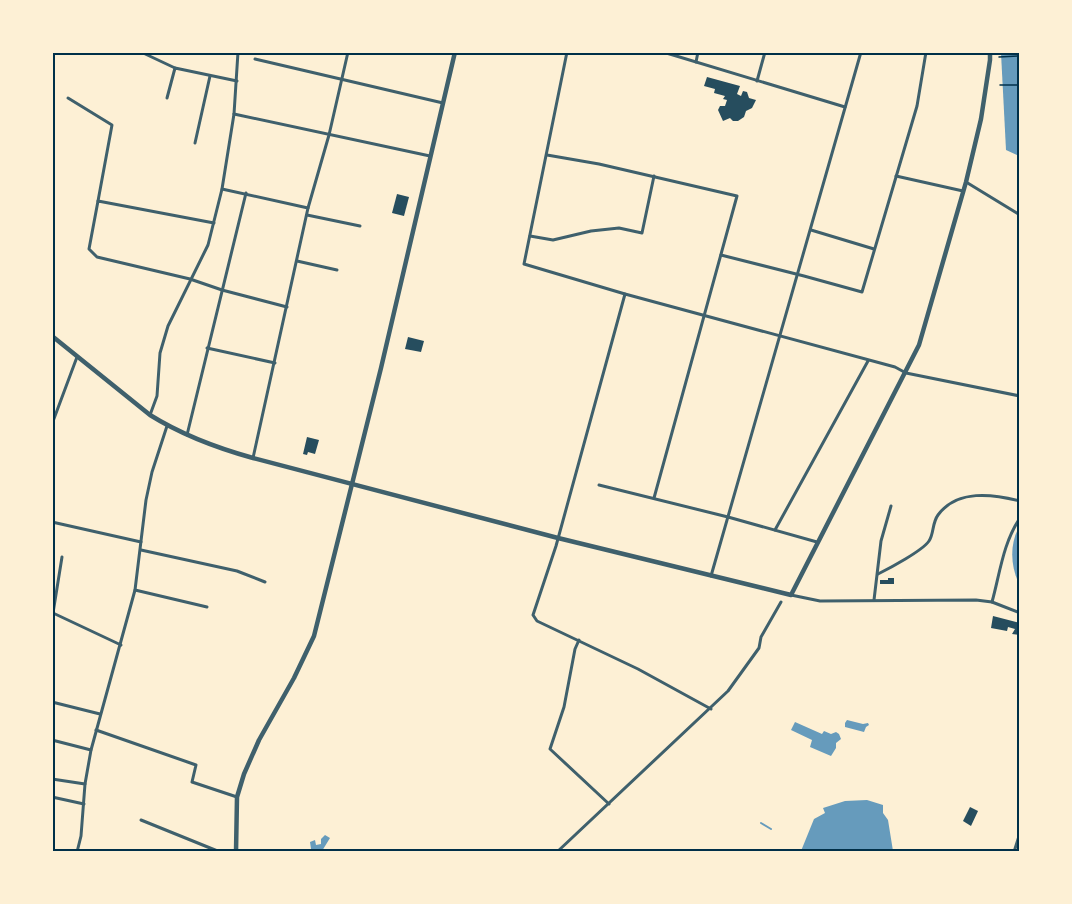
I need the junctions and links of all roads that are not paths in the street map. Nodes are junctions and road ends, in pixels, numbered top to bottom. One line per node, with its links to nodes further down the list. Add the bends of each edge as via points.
1 (141, 52): 14 (street)
2 (238, 52): 17 (street)
3 (348, 52): 16 (street)
4 (456, 52): 21 (street)
5 (567, 52): 26 (street)
6 (663, 52): 13 (street)
7 (698, 52): 13 (street)
8 (765, 52): 18 (street)
9 (861, 52): 22 (street)
10 (926, 52): 29 (street, via 917,106)
11 (990, 52): 30 (street, via 981,119)
12 (255, 59): 16 (street)
13 (696, 62): 18 (street)
14 (175, 68): 15 (street); 20 (street)
15 (210, 76): 17 (street); 25 (street)
16 (341, 80): 21 (street); 24 (street)
17 (237, 81): 23 (street)
18 (758, 81): 22 (street)
19 (68, 98): 34 (street, via 112,124)
20 (167, 98)
21 (443, 103): 27 (street)
22 (845, 107): 40 (street)
23 (234, 114): 24 (street); 31 (street)
24 (329, 135): 27 (street); 35 (street)
25 (195, 142)
26 (548, 155): 28 (street); 41 (street)
27 (430, 156): 65 (street)
28 (654, 176): 41 (street, via 642,233 619,228 553,240); 43 (street, via 736,196)
29 (896, 176): 32 (street); 42 (street)
30 (966, 182): 32 (street); 37 (street)
31 (222, 189): 33 (street); 38 (street)
32 (963, 192): 58 (street, via 928,317)
33 (246, 193): 35 (street); 48 (street)
34 (98, 201): 38 (street); 47 (street, via 89,249 97,257)
35 (308, 208): 36 (street)
36 (307, 214): 39 (street); 44 (street)
37 (1020, 215)
38 (214, 223): 47 (street, via 208,245)
39 (360, 226)
40 (811, 230): 42 (street); 46 (street)
41 (530, 236): 49 (street, via 525,264)
42 (874, 249): 46 (street, via 862,292)
43 (721, 255): 46 (street); 51 (street)
44 (297, 261): 45 (street); 50 (street)
45 (337, 270)
46 (798, 274): 53 (street)
47 (190, 279): 48 (street); 60 (street, via 160,353 158,396)
48 (222, 290): 50 (street); 54 (street)
49 (625, 294): 51 (street); 74 (street)
50 (287, 307): 57 (street)
51 (705, 316): 53 (street); 67 (street)
52 (52, 336): 55 (street)
53 (780, 337): 56 (street); 70 (street)
54 (207, 348): 57 (street); 63 (street)
55 (77, 355): 60 (street); 61 (street)
56 (868, 361): 58 (street); 73 (street)
57 (275, 363): 64 (street)
58 (906, 373): 59 (street); 76 (street)
59 (1020, 396)
60 (150, 415): 62 (street)
61 (52, 424)
62 (168, 426): 63 (street); 75 (street, via 152,472)
63 (187, 435): 64 (street)
64 (253, 458): 65 (street)
65 (352, 484): 74 (street); 100 (street, via 314,636 251,756)
66 (599, 485): 67 (street)
67 (654, 498): 70 (street)
68 (1020, 501): 79 (street, via 984,495 968,496 950,505 938,514 929,541)
69 (891, 506): 79 (street, via 881,541)
70 (728, 517): 73 (street); 80 (street)
71 (1020, 518): 86 (street, via 1002,558)
72 (52, 522): 75 (street)
73 (776, 530): 76 (street)
74 (558, 538): 80 (street); 89 (street, via 533,615 537,621)
75 (141, 542): 77 (street)
76 (817, 542): 83 (street)
77 (141, 550): 81 (street, via 237,571); 82 (street)
78 (62, 557): 90 (street, via 53,613)
79 (878, 574): 84 (street)
80 (711, 576): 83 (street)
81 (265, 582)
82 (135, 590): 87 (street); 90 (street)
83 (791, 595): 84 (street, via 820,600)
84 (874, 600): 86 (street)
85 (781, 602): 92 (street, via 759,648)
86 (992, 602): 88 (street)
87 (207, 607)
88 (1020, 612)
89 (579, 640): 92 (street); 102 (street, via 550,749)
90 (121, 645): 93 (street)
91 (52, 702): 93 (street)
92 (711, 709): 102 (street)
93 (100, 714): 94 (street)
94 (96, 730): 96 (street); 100 (street, via 196,765 192,782)
95 (52, 740): 96 (street)
96 (91, 750): 98 (street)
97 (52, 779): 98 (street)
98 (85, 784): 101 (street)
99 (52, 797): 101 (street)
100 (237, 797): 107 (street)
101 (84, 804): 105 (street)
102 (609, 804): 108 (street)
103 (141, 820): 106 (street)
104 (1020, 834): 109 (street)
105 (77, 852)
106 (220, 852)
107 (236, 852)
108 (557, 852)
109 (1014, 852)

